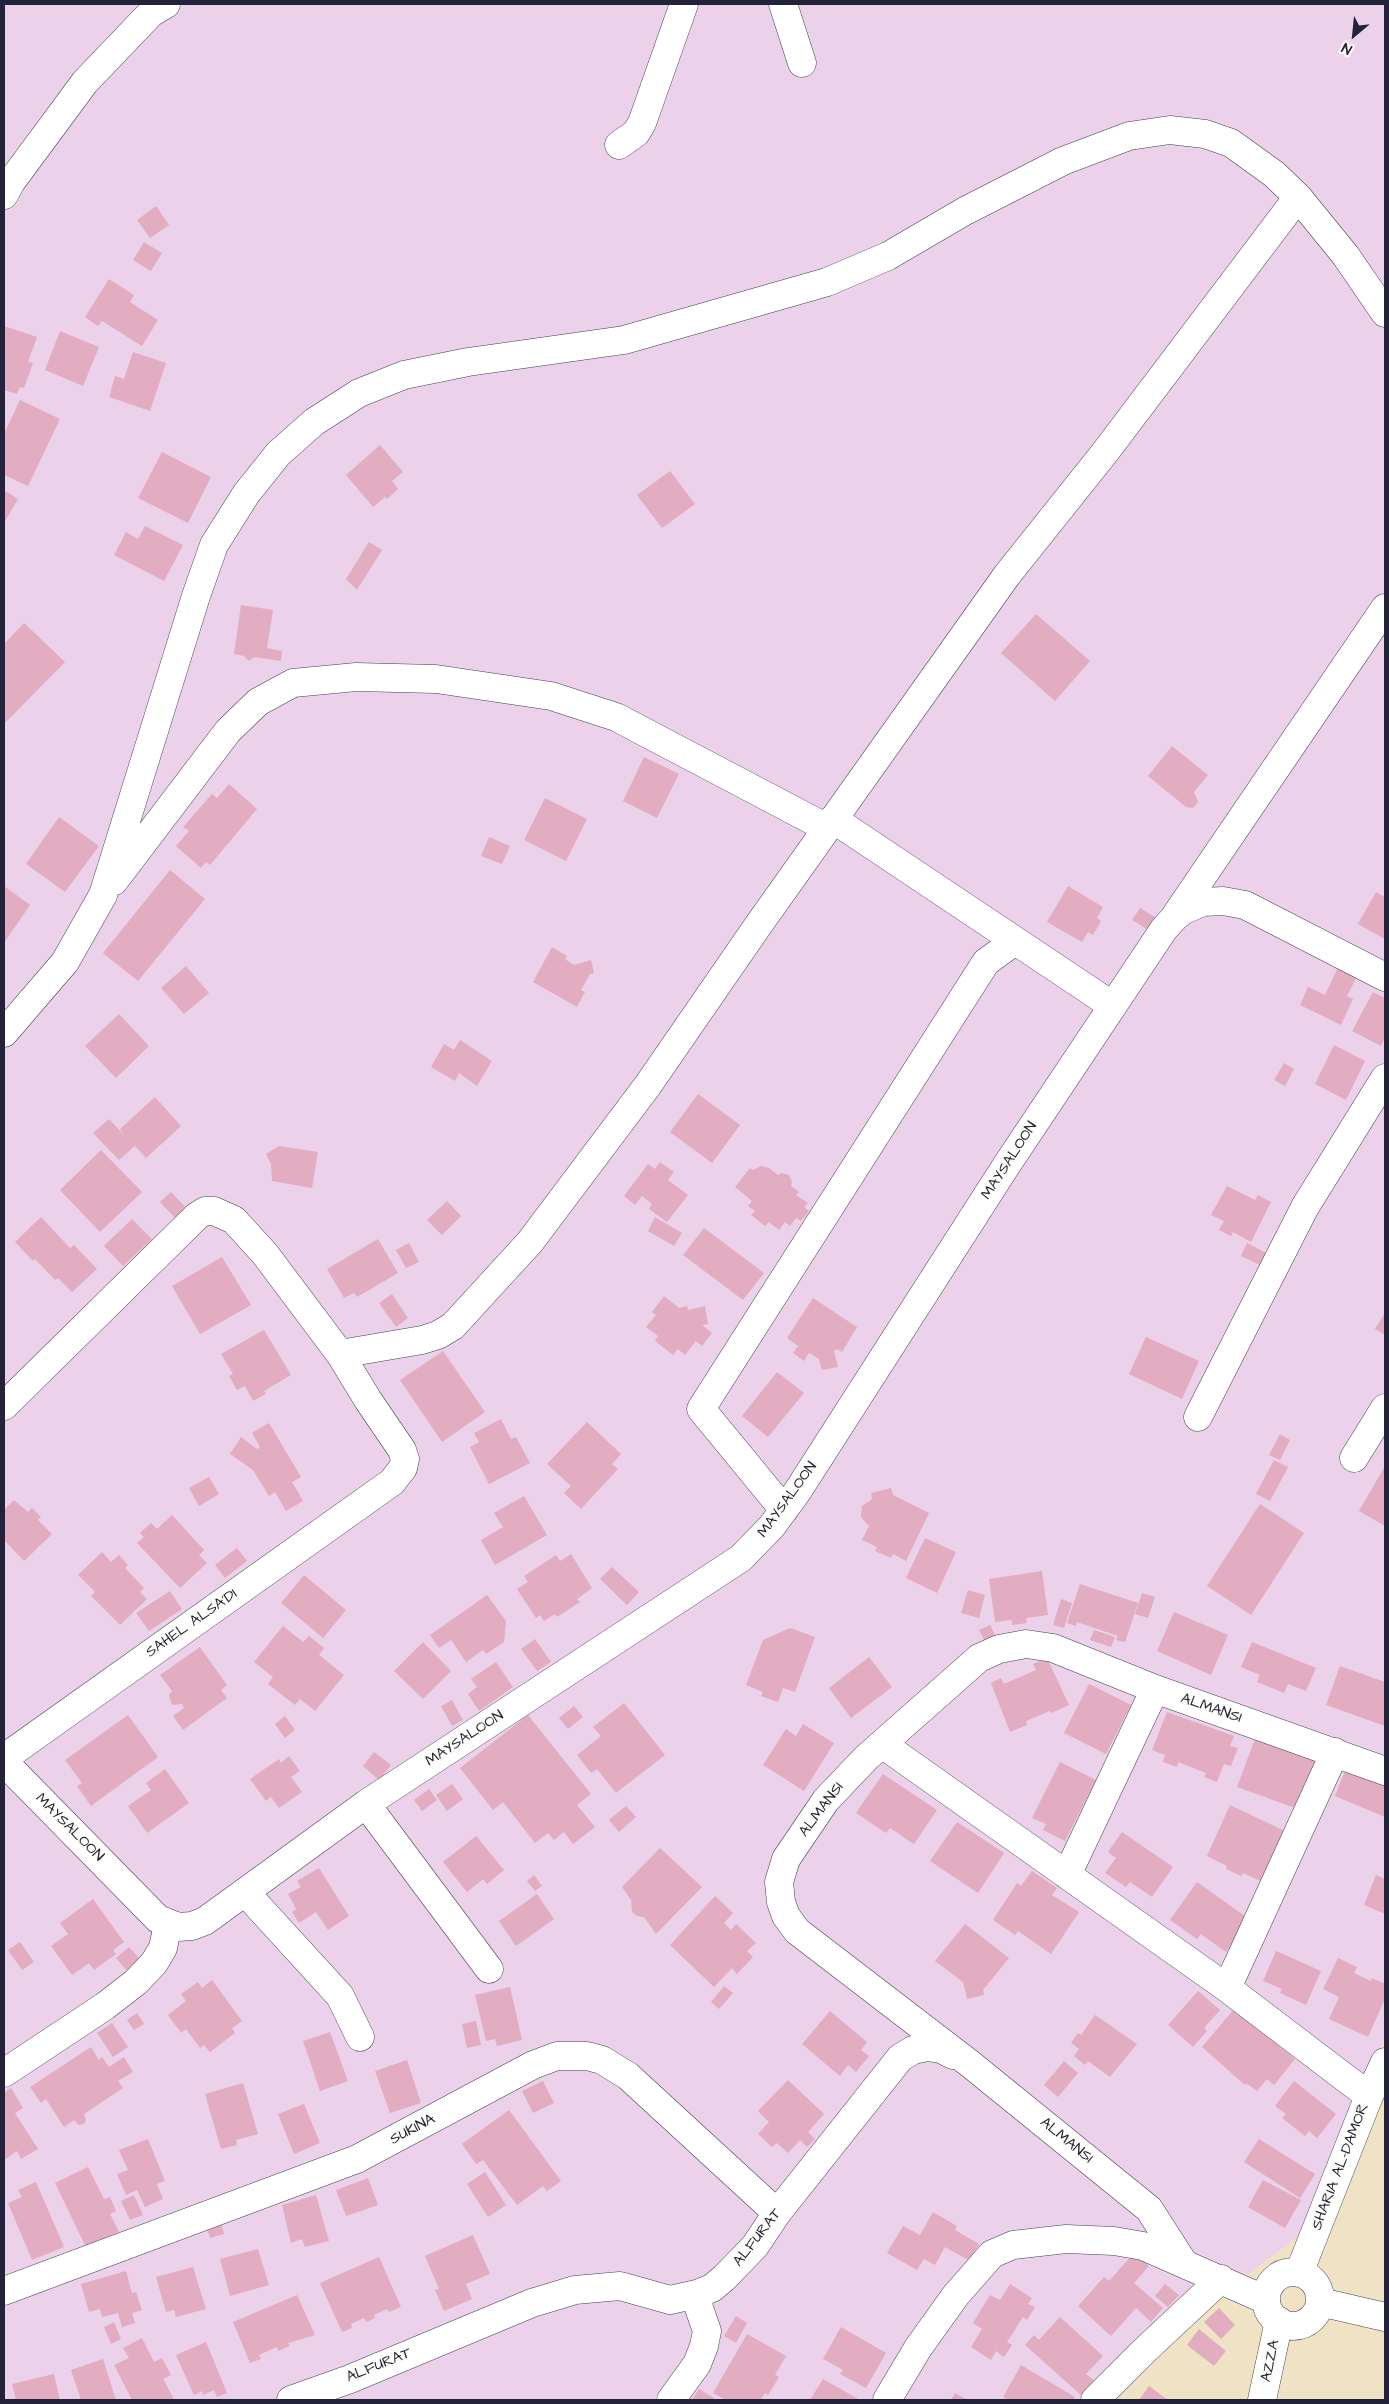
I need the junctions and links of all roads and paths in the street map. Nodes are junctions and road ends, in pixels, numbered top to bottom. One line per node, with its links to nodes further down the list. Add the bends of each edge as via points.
1 (166, 4): 6 (street, via 150,13 85,82)
2 (684, 4): 5 (street, via 642,123 632,137)
3 (783, 4): 4 (street)
4 (802, 63)
5 (619, 145)
6 (4, 194)
7 (1298, 197): 8 (street, via 1346,256); 10 (street, via 1106,452 1007,575); 11 (street, via 1254,158 1231,143 1205,134 1170,130 1129,136 1063,161 888,256 827,282 624,340 468,362 404,375 359,393 314,422 278,454 246,494 214,546)
8 (1385, 313)
9 (1385, 608): 12 (street)
10 (830, 824): 11 (street, via 616,717 551,696 436,679 356,677 293,683 258,702 228,731); 13 (street); 18 (street, via 636,1101 530,1242 453,1326 422,1340)
11 (103, 895): 16 (street, via 65,962)
12 (1176, 916): 14 (street, MAYSALOON, via 1203,902 1223,901 1245,906); 15 (street, MAYSALOON)
13 (1015, 941): 15 (street); 23 (street, via 986,962 700,1409)
14 (1385, 977)
15 (1113, 1006): 23 (street, MAYSALOON)
16 (4, 1033)
17 (1385, 1078): 21 (street, via 1304,1207)
18 (340, 1354): 19 (street, SAHEL ALSA'DI, via 246,1231 223,1214 205,1212 197,1216); 27 (street, SAHEL ALSA'DI, via 402,1450 403,1468 392,1482)
19 (4, 1406)
20 (1385, 1408): 22 (street)
21 (1198, 1417)
22 (1354, 1458)
23 (784, 1510): 30 (street, MAYSALOON, via 741,1558)
24 (1155, 1689): 25 (street, ALMANSI, via 1053,1648 1026,1644 979,1658); 26 (street, ALMANSI); 31 (street)
25 (882, 1744): 31 (street); 38 (street, ALMANSI, via 826,1800 786,1859 779,1882 781,1902 797,1931)
26 (1335, 1752): 29 (street, ALMANSI); 35 (street)
27 (4, 1758)
28 (4, 1762): 33 (street, MAYSALOON, via 154,1915)
29 (1385, 1771)
30 (366, 1804): 32 (street, MAYSALOON); 34 (street)
31 (1067, 1875): 35 (street)
32 (245, 1892): 33 (street, MAYSALOON, via 198,1924 184,1927); 36 (street, via 340,1996)
33 (168, 1924): 39 (street, via 163,1948 154,1964 136,1982)
34 (488, 1969)
35 (1227, 1988): 40 (street)
36 (360, 2037)
37 (1385, 2062): 40 (street, SHARIA AL-DAMOR)
38 (969, 2063): 41 (street, ALFURAT, via 934,2047 912,2050 900,2058); 42 (street, ALMANSI, via 1149,2208)
39 (4, 2073)
40 (1369, 2096): 43 (street, SHARIA AL-DAMOR)
41 (777, 2213): 45 (street, SUKINA, via 628,2076 602,2060 587,2056 557,2056 533,2065 357,2159); 46 (street, ALFURAT, via 744,2258 712,2288)
42 (1183, 2262): 44 (street); 52 (street, via 1143,2246 1114,2241 1066,2239 1002,2248 983,2262 956,2295 918,2348)
43 (1299, 2273): 47 (street, via 1316,2285); 48 (street, via 1285,2273 1271,2283)
44 (1221, 2279): 48 (street); 53 (street)
45 (4, 2291)
46 (697, 2294): 50 (street, ALFURAT, via 670,2300 620,2286 575,2290 532,2303 350,2379); 51 (street, via 707,2331 704,2346 696,2364)
47 (1320, 2302): 48 (street, via 1317,2311 1304,2323 1287,2325); 49 (street)
48 (1273, 2311): 54 (street, AZZA)
49 (1385, 2317)
50 (291, 2400)
51 (671, 2400)
52 (887, 2400)
53 (1095, 2400)
54 (1262, 2400)

